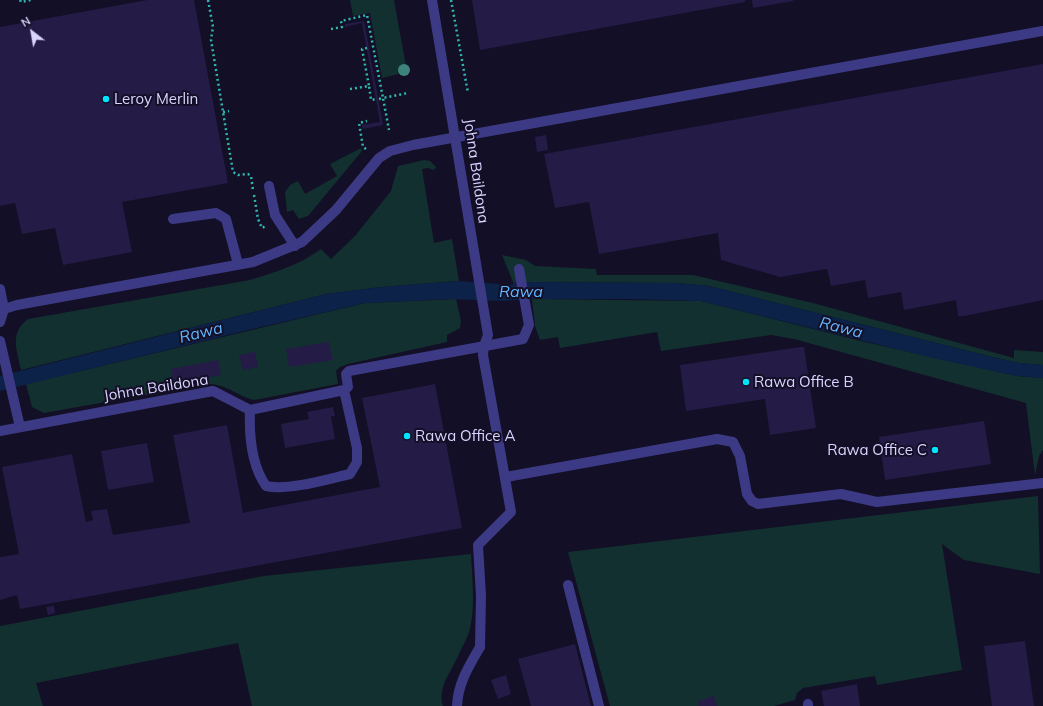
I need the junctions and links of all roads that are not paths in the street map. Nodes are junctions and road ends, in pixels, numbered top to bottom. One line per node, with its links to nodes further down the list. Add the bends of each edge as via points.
1 (432, 0): 3 (street, Johna Baildona)
2 (1043, 31): 3 (street)
3 (456, 137): 6 (street, via 413,144 390,151 379,158 318,229); 13 (street, Johna Baildona, via 488,335)
4 (269, 186): 6 (street, via 275,215)
5 (173, 219): 7 (street, via 216,213 226,219)
6 (295, 246): 7 (street, via 253,262)
7 (238, 264): 10 (street, via 40,299)
8 (519, 269): 13 (street, via 529,325 524,339)
9 (0, 289): 10 (street)
10 (4, 310): 11 (street)
11 (0, 322)
12 (0, 341): 16 (street)
13 (483, 350): 14 (street, via 349,371 346,374 348,387); 18 (street, Johna Baildona)
14 (344, 390): 15 (street); 15 (street, via 357,448 357,462 350,474 331,479 276,488 266,486 260,478 256,463)
15 (250, 410): 16 (street, Johna Baildona, via 213,391)
16 (20, 428): 17 (street, Johna Baildona)
17 (0, 431)
18 (506, 477): 19 (street, via 717,439 733,442 740,456 747,494 758,504 841,494 877,502); 21 (street, Johna Baildona, via 511,512 478,545 480,647 464,673)
19 (1043, 483)
20 (568, 584): 22 (street)
21 (456, 706)
22 (600, 706)

